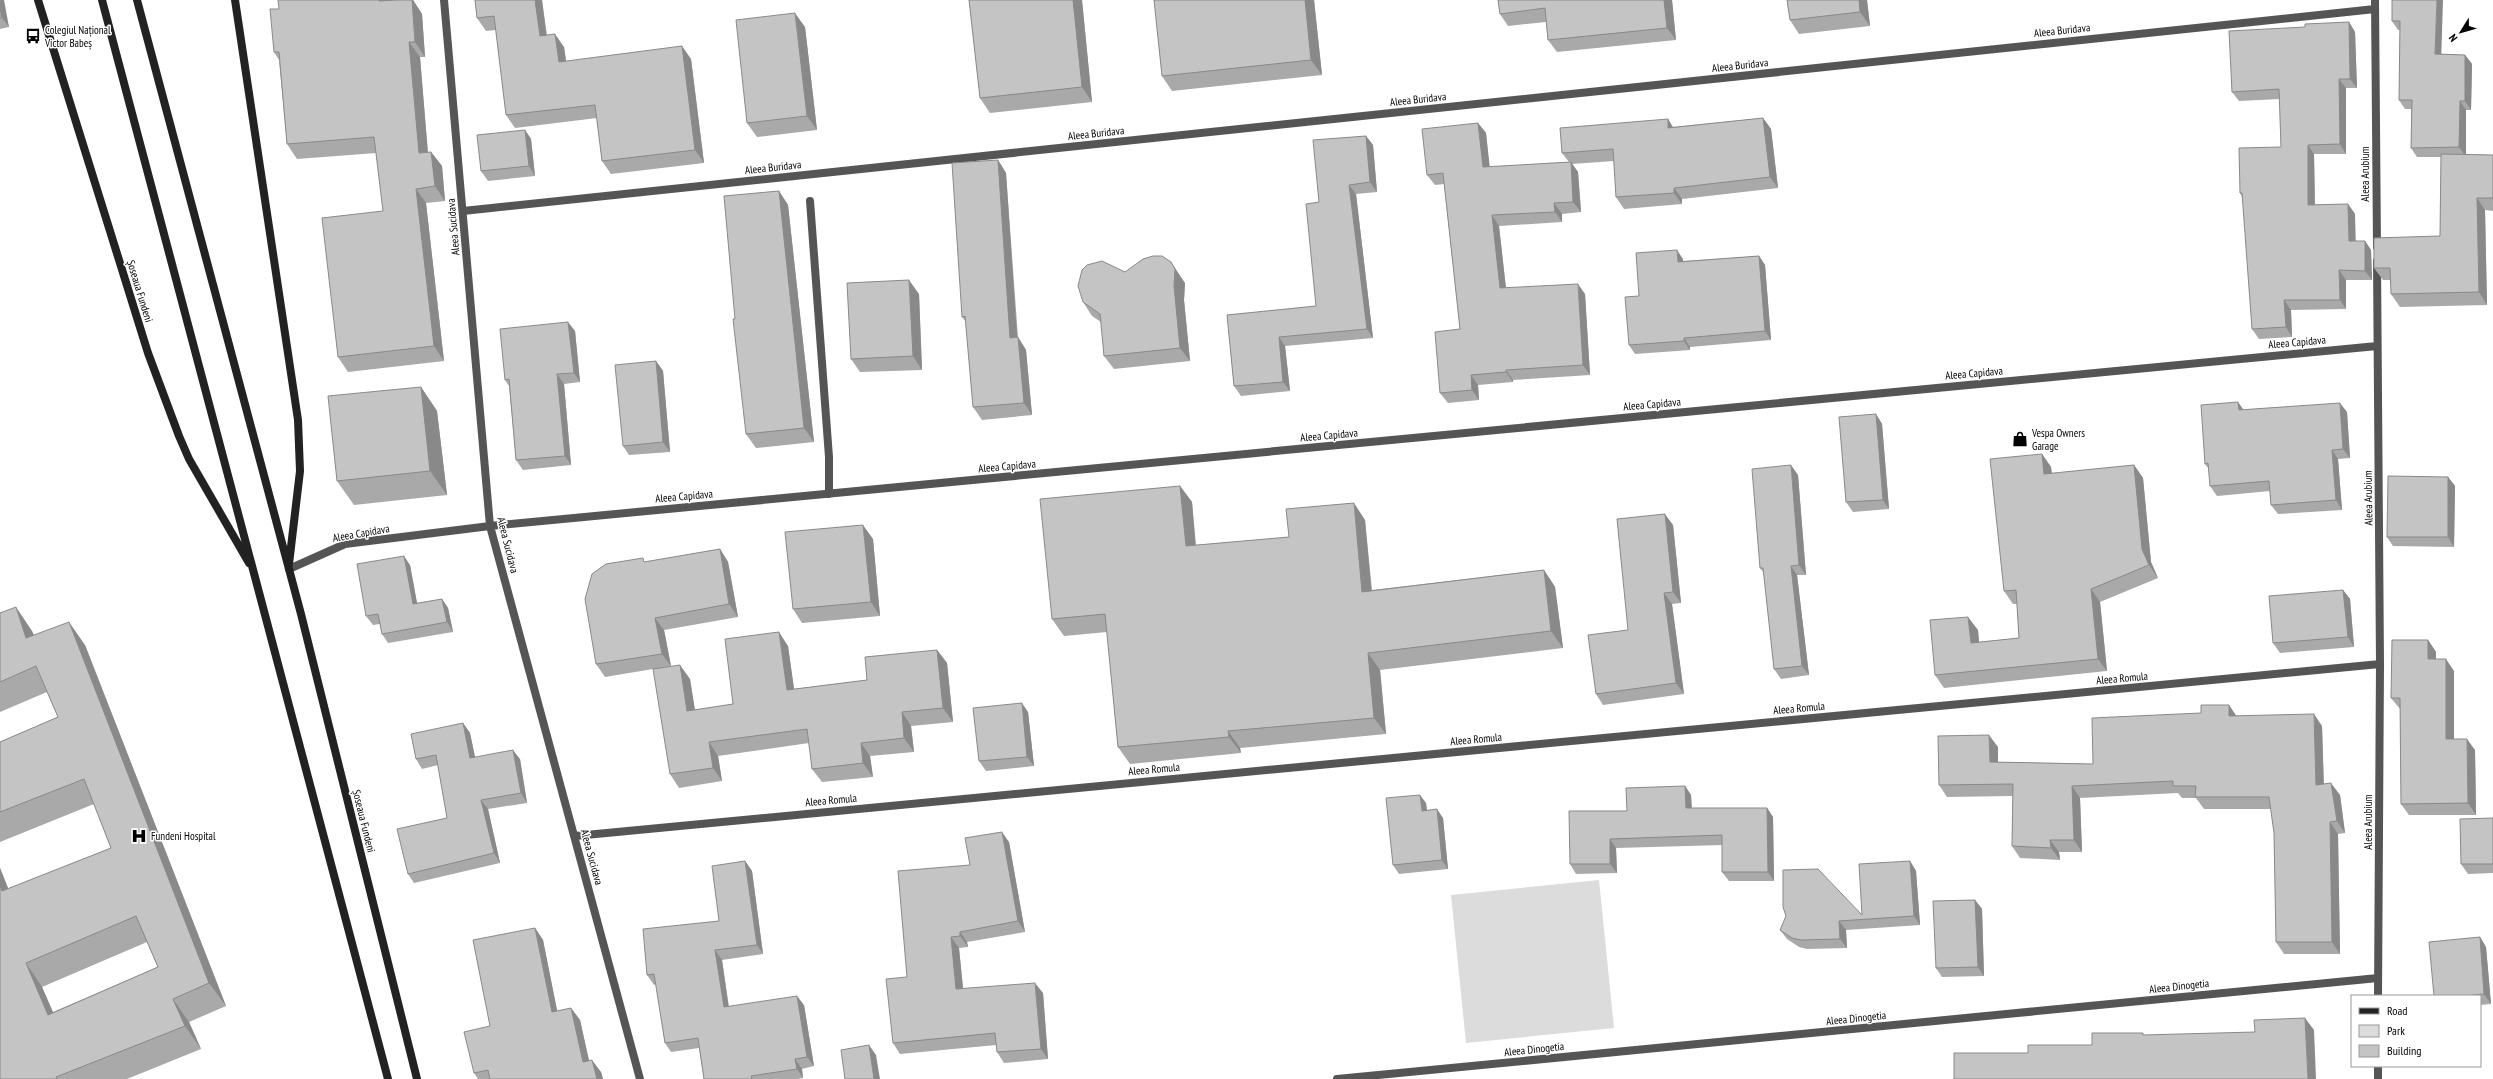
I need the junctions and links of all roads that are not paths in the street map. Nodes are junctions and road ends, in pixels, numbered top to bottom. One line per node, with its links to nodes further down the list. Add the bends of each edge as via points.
1 (38, 0): 13 (main road, Șoseaua Fundeni, via 148,353 179,436 196,471)
2 (102, 0): 13 (main road, Șoseaua Fundeni)
3 (137, 0): 12 (main road, Șoseaua Fundeni)
4 (235, 0): 12 (main road, Șoseaua Fundeni, via 298,420 300,471)
5 (444, 0): 8 (street, Aleea Sucidava)
6 (2375, 4): 8 (street, Aleea Buridava); 9 (street, Aleea Arubium)
7 (810, 201): 10 (street)
8 (463, 211): 11 (street, Aleea Sucidava)
9 (2377, 346): 10 (street, Aleea Capidava); 14 (street, Aleea Arubium)
10 (829, 494): 11 (street, Aleea Capidava)
11 (490, 526): 12 (street, Aleea Capidava, via 344,544); 15 (street, Aleea Sucidava)
12 (289, 568): 20 (main road, Șoseaua Fundeni)
13 (256, 574): 19 (main road, Șoseaua Fundeni)
14 (2380, 664): 15 (street, Aleea Romula); 16 (street, Aleea Arubium)
15 (575, 836): 21 (street, Aleea Sucidava)
16 (2378, 978): 17 (street, Aleea Arubium); 22 (street, Aleea Dinogetia)
17 (2378, 995)
18 (2378, 1067): 23 (street)
19 (388, 1079)
20 (417, 1079)
21 (640, 1079)
22 (1336, 1079)
23 (2378, 1079)

